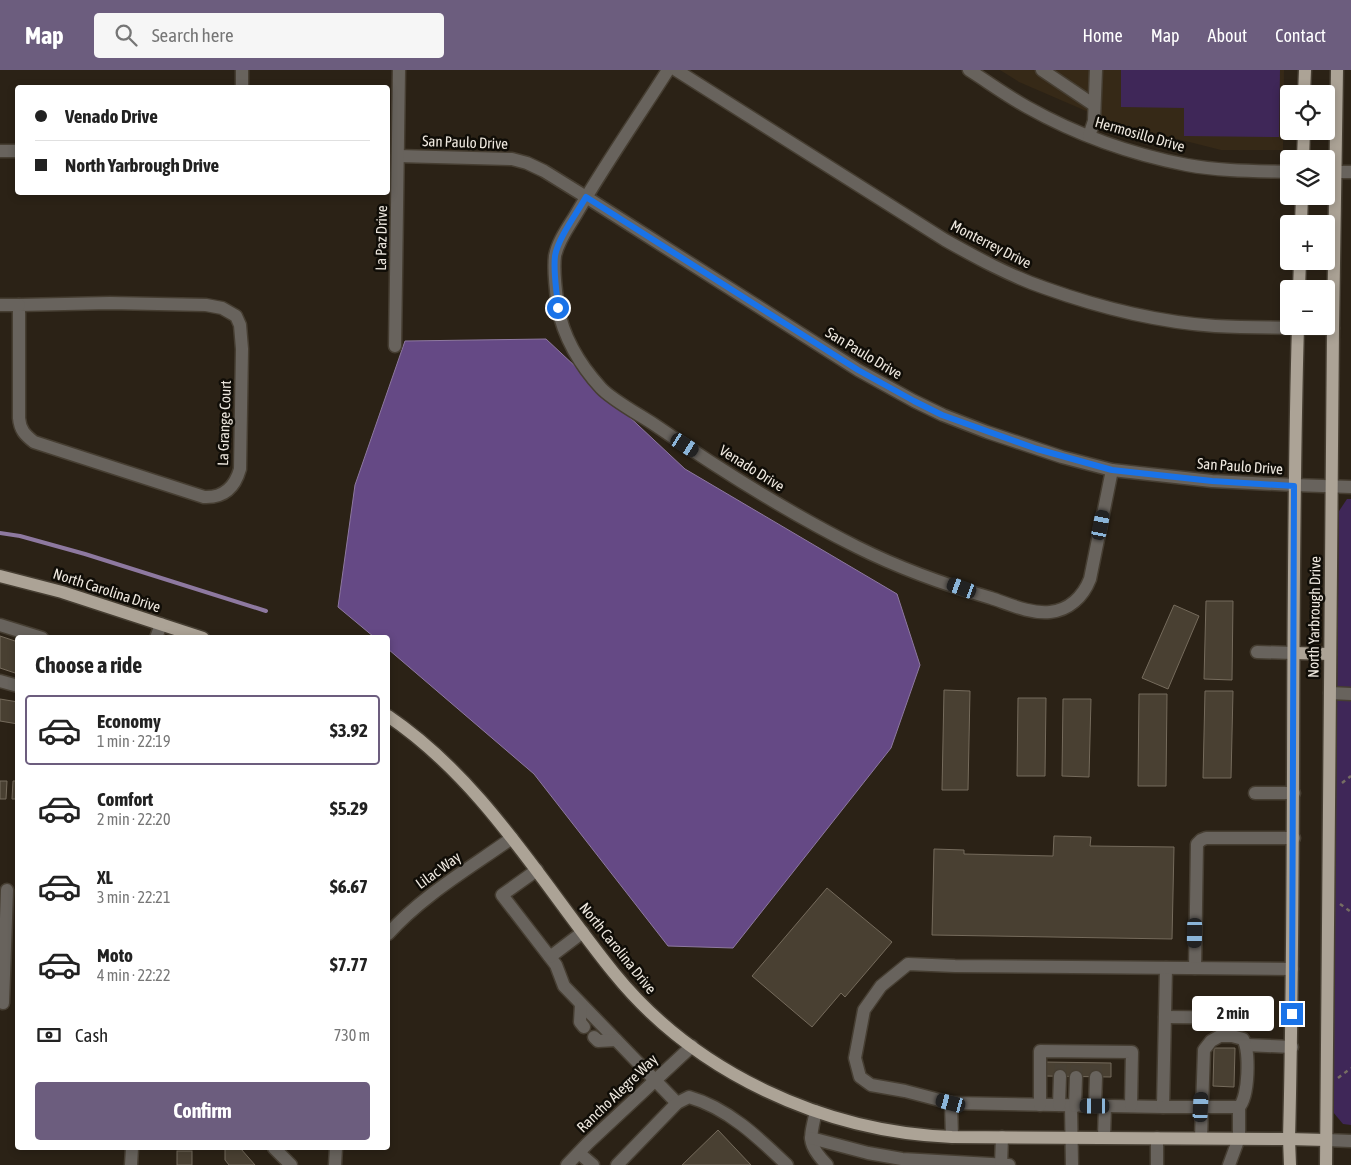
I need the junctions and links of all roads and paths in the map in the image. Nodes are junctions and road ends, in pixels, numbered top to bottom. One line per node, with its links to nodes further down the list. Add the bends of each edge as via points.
1 (242, 70): 10 (street)
2 (399, 70): 17 (street, La Paz Drive)
3 (668, 70): 21 (street, Venado Drive)
4 (676, 70): 26 (street, Monterrey Drive, via 945,240 986,263 1044,288 1113,308 1184,322 1214,326)
5 (969, 70): 13 (street, Hermosillo Drive, via 1026,106)
6 (1042, 70): 12 (street)
7 (1096, 70): 12 (street)
8 (1305, 70): 11 (main road)
9 (1337, 70): 14 (main road, North Yarbrough Drive)
10 (242, 85)
11 (1304, 85)
12 (1094, 105): 13 (street, via 1094,121)
13 (1089, 136): 18 (street, Hermosillo Drive, via 1151,157 1188,165)
14 (1332, 150)
15 (0, 151): 16 (street)
16 (15, 151)
17 (398, 156): 21 (street, San Paulo Drive, via 512,159 544,171); 29 (street, La Paz Drive)
18 (1280, 172)
19 (1335, 172): 20 (street)
20 (1351, 172)
21 (586, 197): 30 (street, San Paulo Drive, via 817,344 914,401 996,435); 30 (street, Venado Drive, via 563,238 555,266 562,323 582,364 603,390 668,434 768,498 857,547 978,594 1035,611 1060,610 1080,597 1090,579)
22 (1331, 205): 23 (main road, North Yarbrough Drive)
23 (1332, 280)
24 (0, 305): 25 (street, La Grange Court)
25 (19, 305): 25 (street, La Grange Court, via 206,305 222,308 236,316 242,348 240,469 232,488 220,495 204,497 34,442 24,434 19,418)
26 (1280, 327)
27 (1298, 335): 31 (main road, North Yarbrough Drive)
28 (1333, 335): 32 (main road, North Yarbrough Drive)
29 (395, 346)
30 (1112, 470): 31 (street, San Paulo Drive)
31 (1294, 486): 32 (street, San Paulo Drive); 41 (main road, North Yarbrough Drive)
32 (1333, 486): 33 (street, San Paulo Drive); 42 (main road, North Yarbrough Drive)
33 (1351, 487)
34 (0, 576): 35 (main road, North Carolina Drive)
35 (162, 624): 38 (street); 39 (main road, North Carolina Drive)
36 (0, 625): 37 (street)
37 (32, 635)
38 (157, 635)
39 (194, 635)
40 (1257, 652): 41 (street)
41 (1294, 654): 42 (main road); 49 (main road, North Yarbrough Drive)
42 (1330, 654): 45 (main road, North Yarbrough Drive)
43 (0, 681): 44 (street)
44 (15, 685)
45 (1330, 693): 46 (street); 94 (main road, North Yarbrough Drive)
46 (1351, 694)
47 (390, 717): 50 (main road, North Carolina Drive, via 439,755 470,786)
48 (1255, 793): 49 (street)
49 (1294, 793): 51 (main road, North Yarbrough Drive)
50 (512, 838): 52 (main road, North Carolina Drive); 54 (street, Lilac Way, via 442,887)
51 (1294, 838): 58 (street, via 1206,838 1196,844); 59 (main road, North Yarbrough Drive)
52 (537, 870): 55 (main road, North Carolina Drive); 56 (street, via 502,895)
53 (8, 890): 60 (street)
54 (390, 932)
55 (583, 932): 56 (street); 69 (main road, North Carolina Drive, via 642,1003)
56 (550, 956): 61 (street, via 564,986)
57 (1166, 968): 58 (street); 62 (street); 76 (street, via 908,964 881,986 864,1010 855,1058 860,1077 872,1085)
58 (1194, 968): 59 (street)
59 (1292, 969): 70 (main road, North Yarbrough Drive)
60 (3, 1003)
61 (581, 1004): 65 (street, via 580,1022); 67 (street)
62 (1165, 1017): 63 (street); 81 (street)
63 (1240, 1018): 64 (street); 68 (street)
64 (1264, 1018)
65 (584, 1027)
66 (594, 1037): 67 (street, via 598,1041)
67 (616, 1040): 74 (street)
68 (1243, 1042): 70 (street); 82 (street, via 1232,1036 1220,1036 1204,1050); 83 (street, via 1248,1070 1244,1102)
69 (692, 1046): 74 (street, Rancho Alegre Way); 84 (main road, North Carolina Drive, via 732,1074 771,1094)
70 (1292, 1047): 93 (main road, North Yarbrough Drive)
71 (1060, 1076): 78 (street)
72 (1076, 1077): 78 (street)
73 (1096, 1077): 79 (street)
74 (654, 1080): 75 (street); 99 (street, Rancho Alegre Way)
75 (677, 1103): 105 (street); 106 (street, via 689,1098 702,1101 751,1131)
76 (951, 1103): 77 (street); 85 (street)
77 (1040, 1105): 78 (street); 80 (street, via 1040,1051 1061,1057 1132,1052)
78 (1069, 1106): 79 (street); 87 (street)
79 (1100, 1106): 80 (street); 89 (street)
80 (1131, 1106): 81 (street)
81 (1163, 1107): 82 (street)
82 (1201, 1107): 83 (street); 91 (street)
83 (1239, 1107): 92 (street)
84 (816, 1111): 85 (main road, North Carolina Drive, via 866,1126); 88 (street)
85 (952, 1137): 86 (main road, North Carolina Drive)
86 (1002, 1137): 87 (main road, North Carolina Drive); 108 (street)
87 (1071, 1137): 89 (main road, North Carolina Drive); 110 (street)
88 (811, 1138): 107 (street, via 815,1152); 108 (street, via 902,1159)
89 (1104, 1138): 90 (main road, North Carolina Drive)
90 (1158, 1138): 91 (main road, North Carolina Drive); 111 (street)
91 (1201, 1138): 92 (main road, North Carolina Drive)
92 (1239, 1138): 93 (main road, North Carolina Drive); 112 (street)
93 (1289, 1138): 94 (main road, North Carolina Drive); 113 (main road, North Yarbrough Drive)
94 (1326, 1140): 95 (street); 114 (main road, North Yarbrough Drive)
95 (1351, 1142)
96 (132, 1150): 100 (street)
97 (276, 1150): 101 (street)
98 (336, 1150): 102 (street)
99 (579, 1153): 103 (street, Rancho Alegre Way); 104 (street)
100 (131, 1165)
101 (291, 1165)
102 (335, 1165)
103 (567, 1165)
104 (593, 1165)
105 (617, 1165)
106 (787, 1165)
107 (827, 1165)
108 (1001, 1165): 109 (street)
109 (1010, 1165)
110 (1072, 1165)
111 (1157, 1165)
112 (1229, 1165)
113 (1290, 1165)
114 (1326, 1165)

